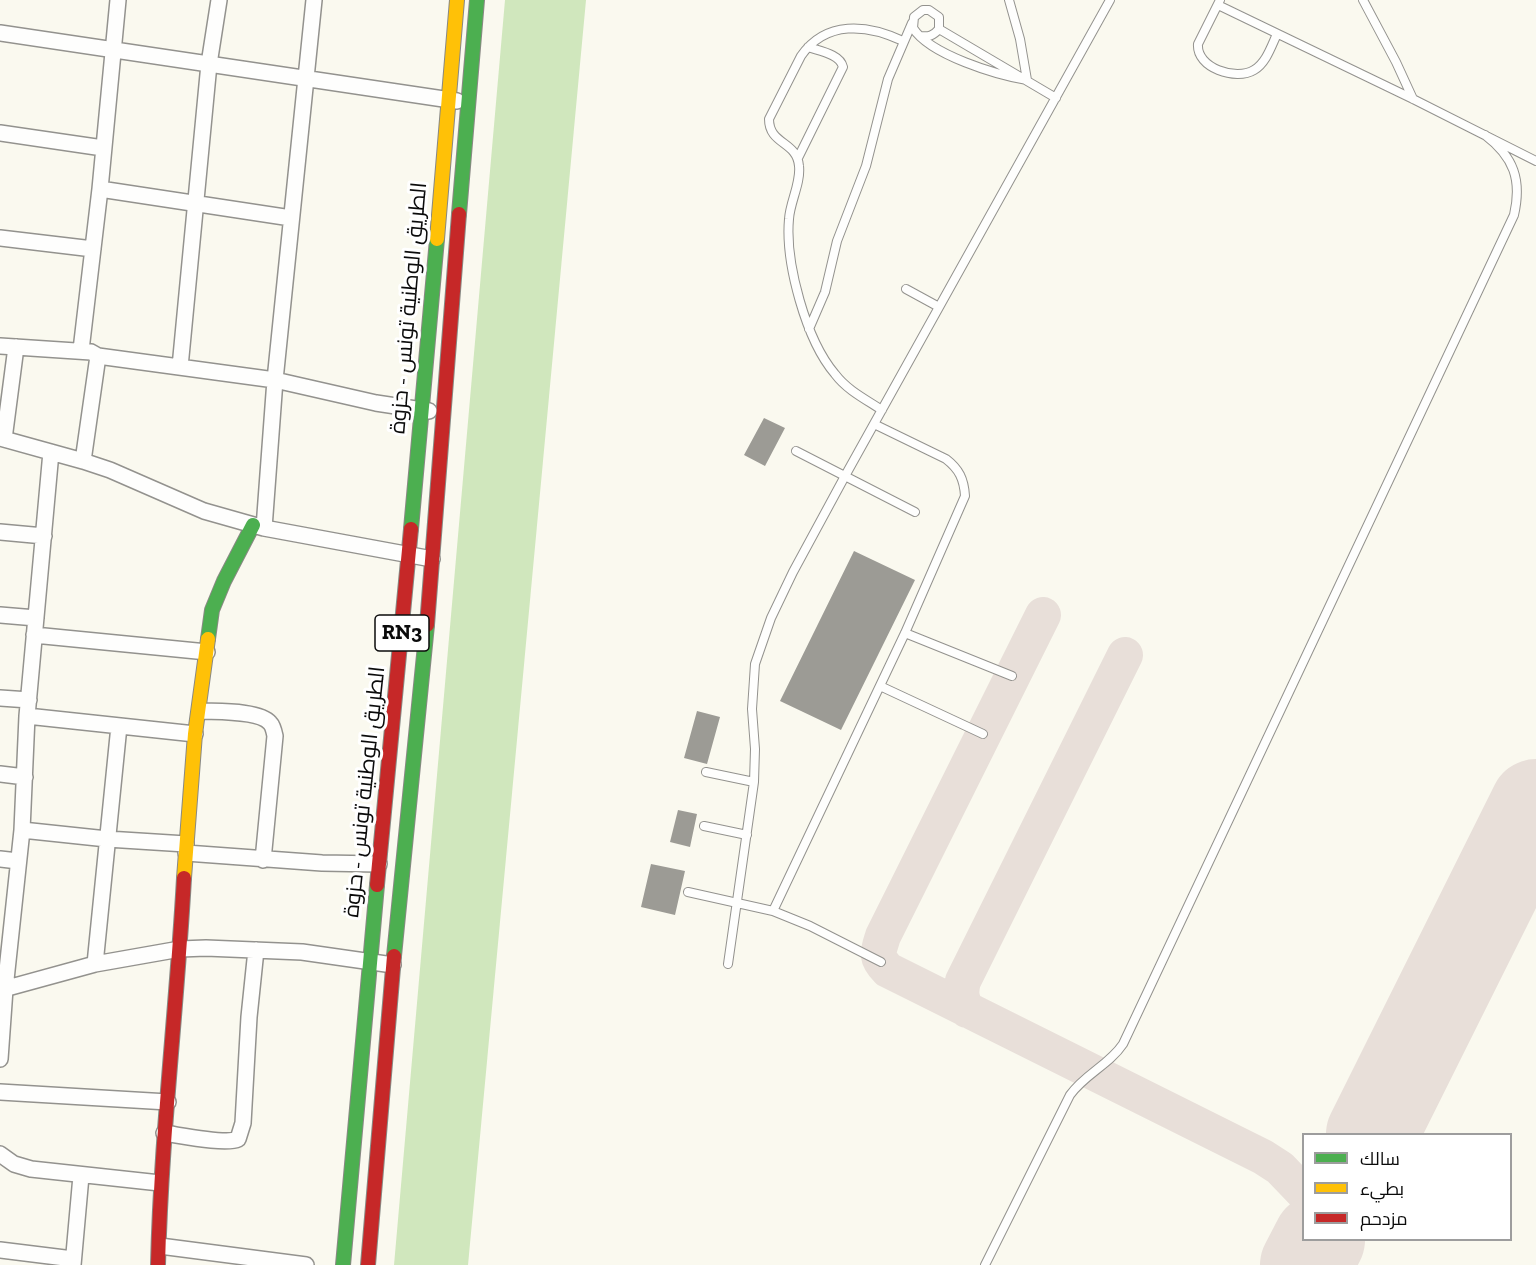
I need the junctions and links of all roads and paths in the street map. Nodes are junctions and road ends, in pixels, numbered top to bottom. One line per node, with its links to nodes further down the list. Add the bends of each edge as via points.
1 (118, 0): 19 (street)
2 (219, 0): 20 (street)
3 (314, 0): 21 (street)
4 (457, 0): 25 (main road, الطريق الوطنية تونس - حزوة / RN3)
5 (477, 0): 26 (main road, الطريق الوطنية تونس - حزوة / RN3)
6 (925, 0): 11 (lane)
7 (1010, 0): 22 (lane)
8 (1110, 0): 23 (lane)
9 (1362, 0): 24 (lane)
10 (1219, 3): 15 (lane); 15 (lane, via 1198,44 1203,61 1239,74 1255,70 1266,58)
11 (917, 13): 12 (lane); 13 (lane, via 935,12)
12 (912, 23): 16 (lane); 17 (lane)
13 (939, 29): 16 (lane, via 934,35); 22 (lane)
14 (0, 33): 19 (street)
15 (1277, 34): 24 (lane)
16 (920, 36): 22 (lane, via 971,65)
17 (903, 40): 18 (lane, via 870,30 847,29 825,33); 39 (lane, via 882,99 866,166)
18 (808, 47): 30 (lane, via 769,119 772,134); 30 (lane, via 837,58 843,67)
19 (114, 49): 20 (street); 29 (street)
20 (209, 64): 21 (street); 33 (street)
21 (306, 79): 25 (street); 34 (street)
22 (1027, 81): 23 (lane)
23 (1056, 98): 38 (lane)
24 (1413, 99): 28 (lane)
25 (448, 100): 26 (street); 47 (main road, الطريق الوطنية تونس - حزوة / RN3)
26 (469, 102): 48 (main road, الطريق الوطنية تونس - حزوة / RN3)
27 (0, 133): 29 (street)
28 (1485, 135): 31 (lane); 113 (lane, via 1498,144 1514,170 1518,185 1514,215 1123,1044 1109,1061 1084,1078 1071,1095)
29 (103, 148): 32 (street)
30 (798, 158): 39 (lane, via 799,176 788,239)
31 (1536, 161)
32 (100, 189): 33 (street); 36 (street)
33 (194, 202): 34 (street); 44 (street)
34 (291, 218): 45 (street)
35 (0, 238): 36 (street)
36 (93, 249): 42 (street)
37 (906, 289): 38 (lane)
38 (939, 307): 46 (lane)
39 (809, 329): 46 (lane, via 836,376)
40 (0, 346): 41 (street)
41 (16, 347): 42 (street); 50 (street)
42 (81, 350): 43 (street)
43 (98, 356): 44 (street); 53 (street)
44 (180, 367): 45 (street)
45 (275, 380): 47 (street); 56 (street)
46 (882, 410): 49 (lane)
47 (422, 411): 48 (street); 59 (main road, الطريق الوطنية تونس - حزوة / RN3)
48 (442, 413): 60 (main road, الطريق الوطنية تونس - حزوة / RN3)
49 (874, 424): 54 (lane); 63 (lane, via 946,459 955,466 964,485 962,506)
50 (2, 439): 52 (street)
51 (796, 450): 54 (lane)
52 (51, 452): 53 (street); 58 (street)
53 (83, 460): 56 (street, via 204,511)
54 (845, 476): 55 (lane); 78 (lane, via 781,595 755,664)
55 (915, 512)
56 (259, 526): 59 (street); 65 (main road, via 214,602)
57 (0, 532): 58 (street)
58 (44, 536): 62 (street)
59 (408, 556): 60 (street); 87 (main road, الطريق الوطنية تونس - حزوة / RN3)
60 (432, 559): 97 (main road, الطريق الوطنية تونس - حزوة / RN3)
61 (0, 615): 62 (street)
62 (36, 618): 64 (street)
63 (905, 633): 66 (lane); 67 (lane)
64 (34, 634): 65 (street); 69 (street)
65 (207, 652): 70 (main road)
66 (1012, 676)
67 (880, 686): 74 (lane); 90 (lane)
68 (0, 698): 69 (street)
69 (28, 700): 71 (street)
70 (200, 711): 73 (main road); 85 (street, via 255,716 265,719 273,728)
71 (27, 716): 72 (street); 77 (street)
72 (119, 726): 73 (street); 82 (street)
73 (195, 734): 83 (main road)
74 (983, 734)
75 (706, 772): 78 (lane)
76 (0, 774): 77 (street)
77 (25, 777): 80 (street)
78 (754, 782): 81 (lane)
79 (704, 826): 81 (lane)
80 (21, 830): 82 (street); 86 (street)
81 (747, 835): 89 (lane)
82 (107, 839): 83 (street); 95 (street)
83 (186, 849): 85 (street); 91 (main road)
84 (0, 859): 86 (street)
85 (263, 860): 87 (street)
86 (18, 861): 98 (street)
87 (379, 864): 93 (main road, الطريق الوطنية تونس - حزوة / RN3)
88 (688, 892): 89 (lane)
89 (738, 902): 90 (lane); 96 (lane)
90 (773, 911): 94 (lane)
91 (180, 949): 92 (street); 95 (street); 101 (main road)
92 (256, 950): 93 (street); 102 (street, via 243,1123 238,1139 233,1142)
93 (370, 961): 97 (street); 111 (main road, الطريق الوطنية تونس - حزوة / RN3)
94 (880, 962)
95 (95, 964): 98 (street)
96 (728, 964)
97 (393, 965): 112 (main road, الطريق الوطنية تونس - حزوة / RN3)
98 (2, 989): 99 (street)
99 (0, 1059)
100 (0, 1092): 101 (street)
101 (168, 1102): 102 (main road)
102 (164, 1133): 105 (main road)
103 (0, 1154): 104 (street, via 31,1169)
104 (81, 1176): 105 (street); 108 (street)
105 (160, 1183): 106 (main road)
106 (160, 1246): 109 (main road); 110 (street)
107 (0, 1250): 108 (street)
108 (73, 1262)
109 (158, 1265)
110 (306, 1265)
111 (343, 1265)
112 (368, 1265)
113 (985, 1265)

